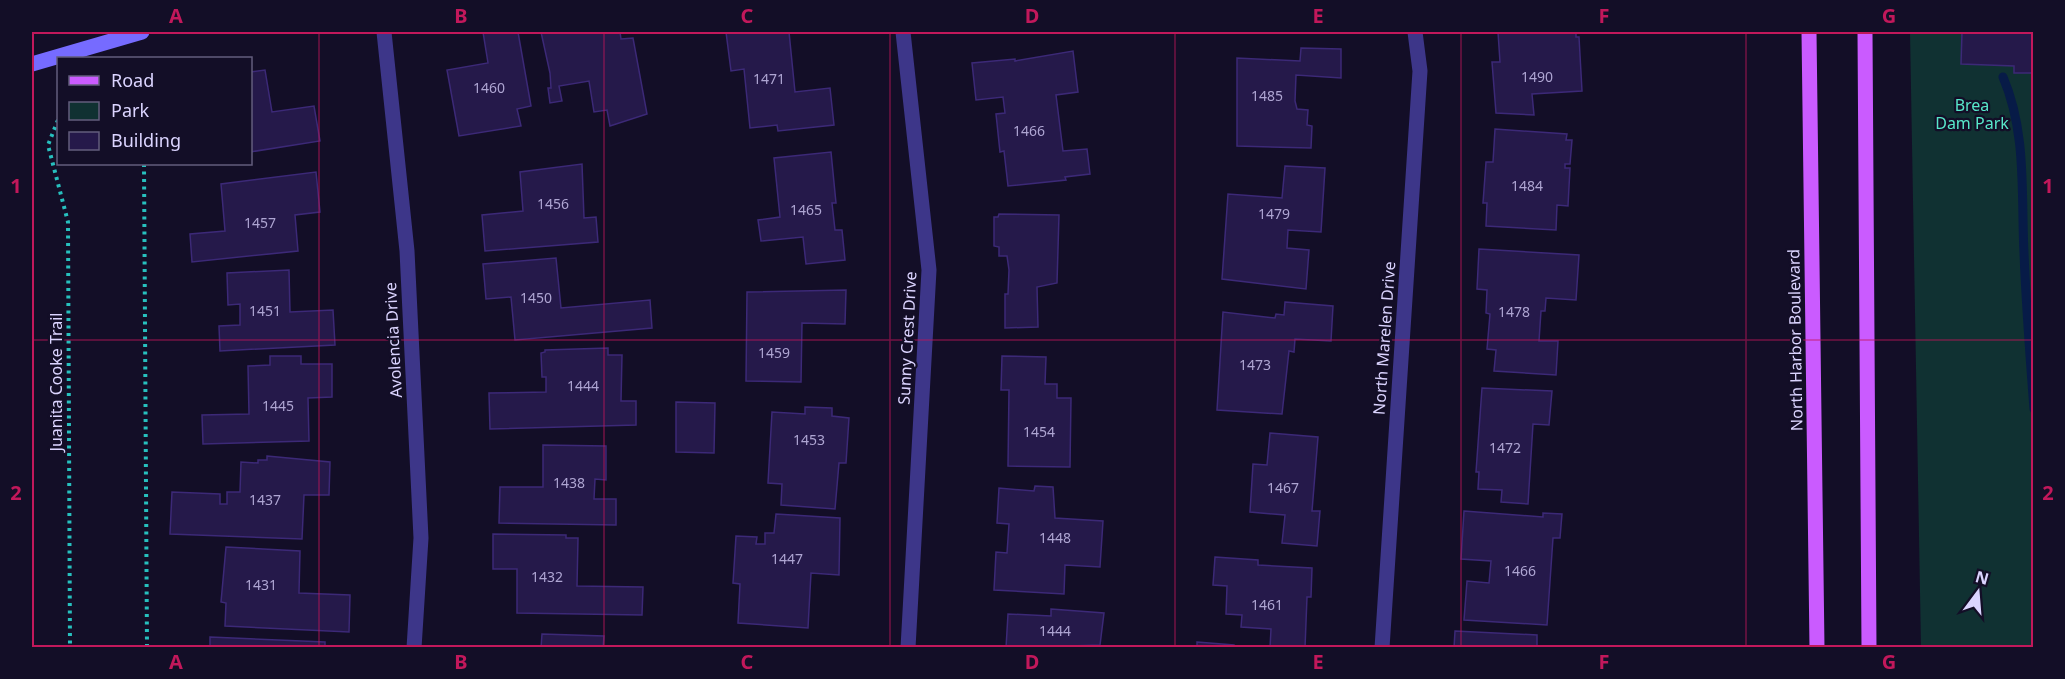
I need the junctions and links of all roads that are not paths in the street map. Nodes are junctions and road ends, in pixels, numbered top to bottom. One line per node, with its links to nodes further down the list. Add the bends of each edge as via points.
1 (142, 32): 7 (street)
2 (384, 32): 8 (street, Avolencia Drive, via 407,251 421,538)
3 (903, 32): 9 (street, Sunny Crest Drive, via 929,270)
4 (1415, 32): 10 (street, North Marelen Drive, via 1420,71)
5 (1809, 32): 11 (main road, North Harbor Boulevard)
6 (1865, 32): 12 (main road)
7 (32, 64)
8 (414, 648)
9 (908, 648)
10 (1382, 648)
11 (1816, 648)
12 (1869, 648)

